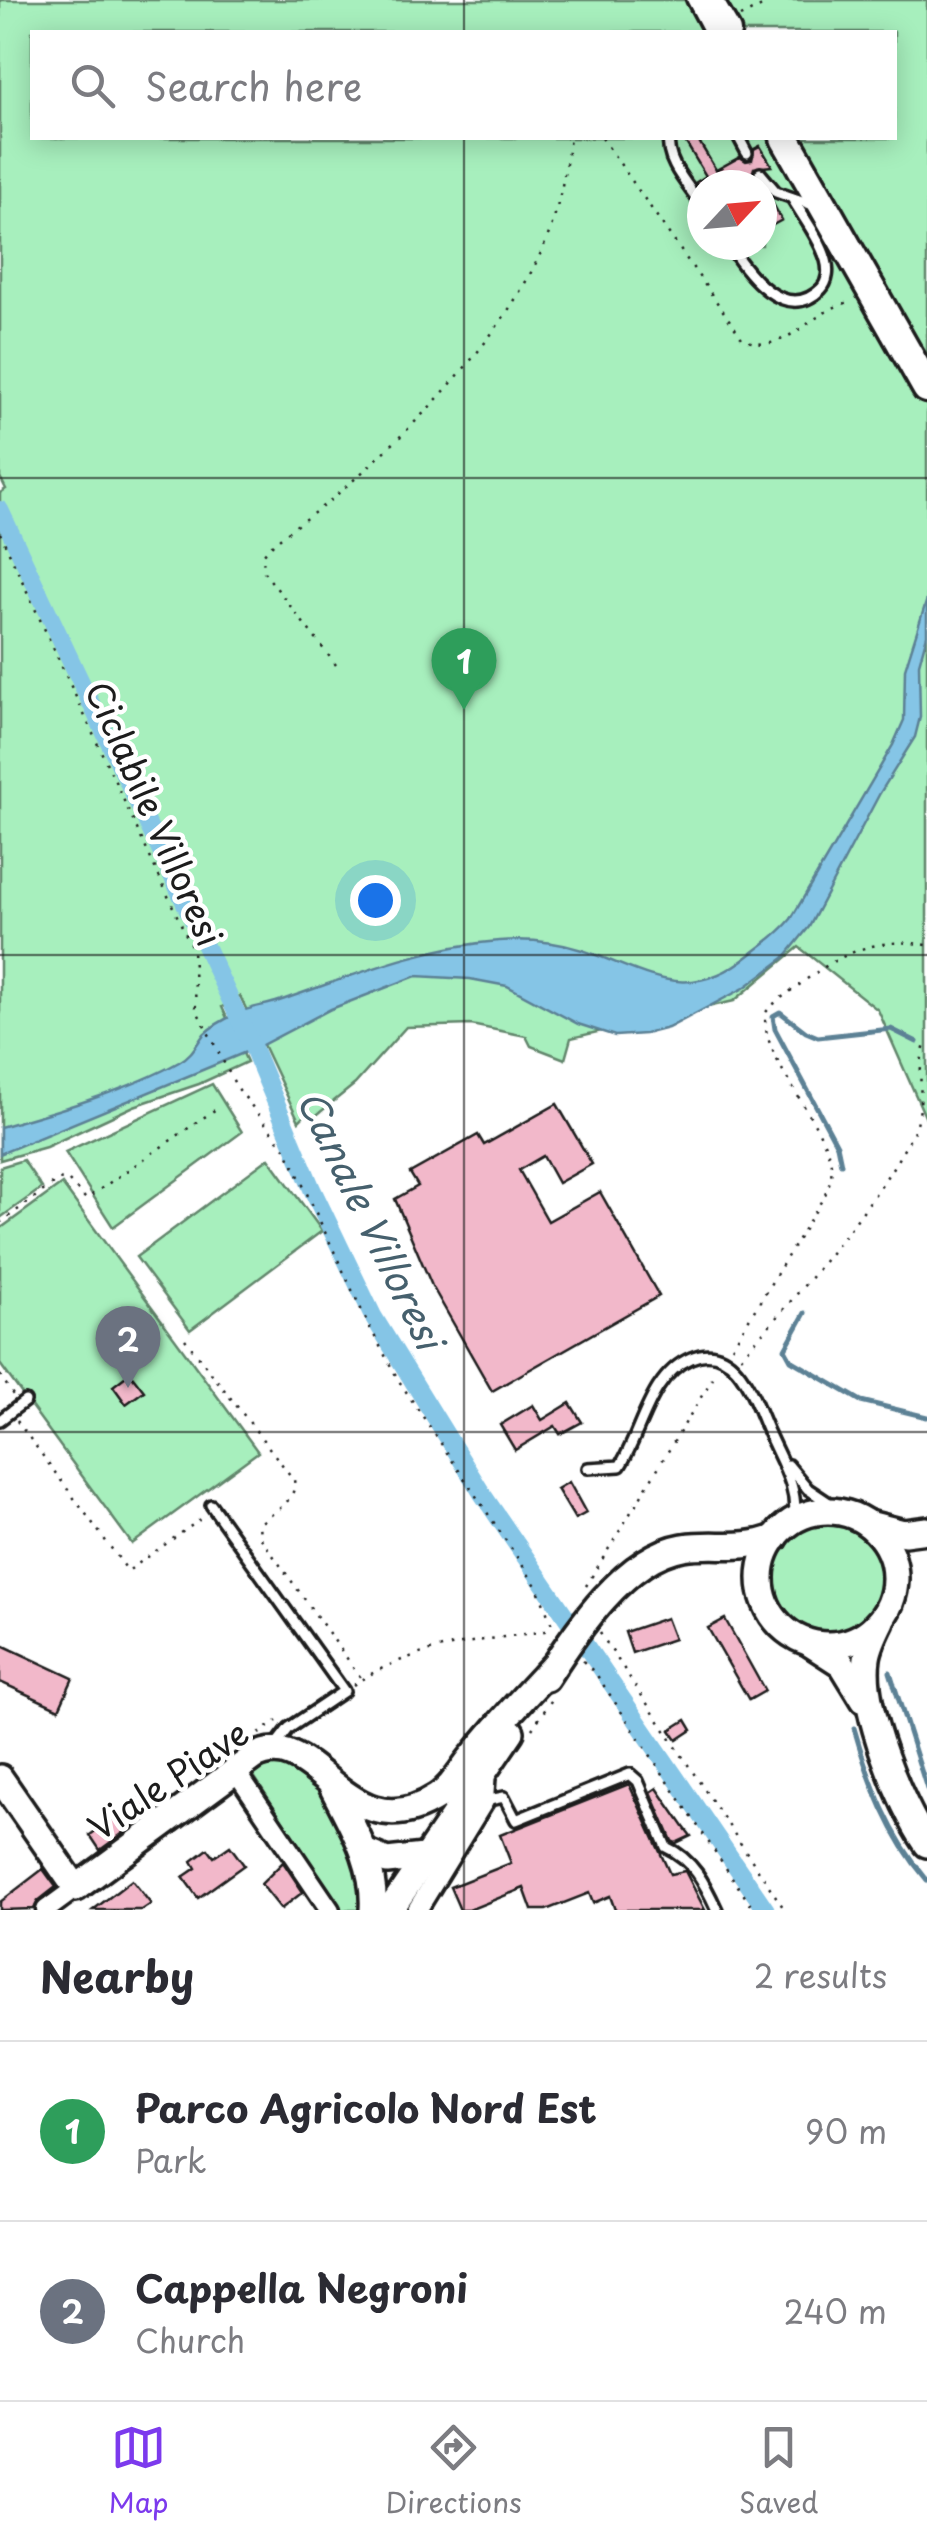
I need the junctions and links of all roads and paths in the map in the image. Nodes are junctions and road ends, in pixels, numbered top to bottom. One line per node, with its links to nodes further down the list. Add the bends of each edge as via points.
1 (692, 0): 4 (lane)
2 (707, 0): 4 (main road)
3 (774, 0): 4 (path)
4 (719, 30)
5 (570, 140): 19 (path, via 546,240 521,289 440,398 262,555 264,572)
6 (603, 140): 16 (path, via 742,338 777,342 838,304)
7 (670, 140): 11 (lane, via 673,162)
8 (740, 140): 10 (lane)
9 (787, 140): 14 (main road)
10 (747, 153)
11 (687, 183)
12 (777, 192): 13 (lane)
13 (792, 198): 14 (lane); 15 (lane, via 826,259 823,288 794,302 748,275)
14 (826, 210): 16 (main road)
15 (738, 260)
16 (877, 300): 17 (main road)
17 (927, 388)
18 (0, 533): 42 (path, Ciclabile Villoresi, via 193,950 196,1009 236,1086 287,1151 400,1382 536,1587)
19 (336, 665)
20 (927, 945): 25 (path, via 863,947 818,971 766,1012 767,1036 828,1153 831,1178)
21 (927, 1040): 25 (path, via 916,1128 850,1226)
22 (219, 1108): 23 (path, via 86,1199 67,1179 58,1180)
23 (0, 1223)
24 (185, 1339): 45 (path, via 294,1480 290,1499 259,1524 260,1536)
25 (729, 1362): 30 (lane, via 749,1387); 31 (lane, via 702,1355 680,1365 640,1421 620,1466); 39 (path)
26 (0, 1375): 27 (path)
27 (23, 1403): 28 (lane)
28 (11, 1412): 29 (lane); 32 (path, via 128,1572)
29 (0, 1420)
30 (778, 1451): 33 (lane, via 808,1489); 34 (lane, via 794,1491)
31 (588, 1468)
32 (213, 1507): 46 (lane)
33 (856, 1519): 34 (street, via 822,1512); 35 (street, via 904,1534); 38 (street, via 888,1550)
34 (784, 1530): 37 (street, via 747,1546); 40 (street, via 764,1561)
35 (927, 1530)
36 (927, 1541): 38 (street)
37 (721, 1548): 40 (street); 42 (street, via 684,1547 648,1560)
38 (895, 1584): 41 (street)
39 (585, 1587)
40 (763, 1589): 43 (street, via 778,1622)
41 (883, 1617): 43 (street, via 852,1641); 47 (street, via 867,1658)
42 (577, 1634): 44 (street); 45 (path, via 418,1654); 63 (path, Ciclabile Villoresi, via 596,1674); 64 (path, via 598,1628)
43 (807, 1642): 47 (street, via 842,1664)
44 (554, 1666): 49 (street); 52 (street, Viale Piave, via 452,1786 426,1804 403,1812 378,1810)
45 (362, 1679): 46 (path)
46 (344, 1691): 48 (lane, via 290,1728)
47 (876, 1722): 54 (street, via 896,1788)
48 (272, 1749): 50 (street, Viale Piave); 52 (street, Viale Piave, via 297,1756)
49 (486, 1769): 53 (street); 56 (street)
50 (236, 1771): 57 (street, Viale Piave); 58 (street)
51 (0, 1778): 57 (street)
52 (332, 1786): 55 (street, Viale Piave)
53 (484, 1801): 61 (street); 62 (lane, via 504,1796 516,1820 630,1774 666,1847 683,1854)
54 (927, 1844)
55 (365, 1852): 56 (street, via 386,1860); 59 (street, Viale Piave)
56 (424, 1857): 60 (street)
57 (61, 1902)
58 (330, 1910)
59 (372, 1910)
60 (390, 1910)
61 (417, 1910)
62 (717, 1910)
63 (754, 1910)
64 (786, 1910)

